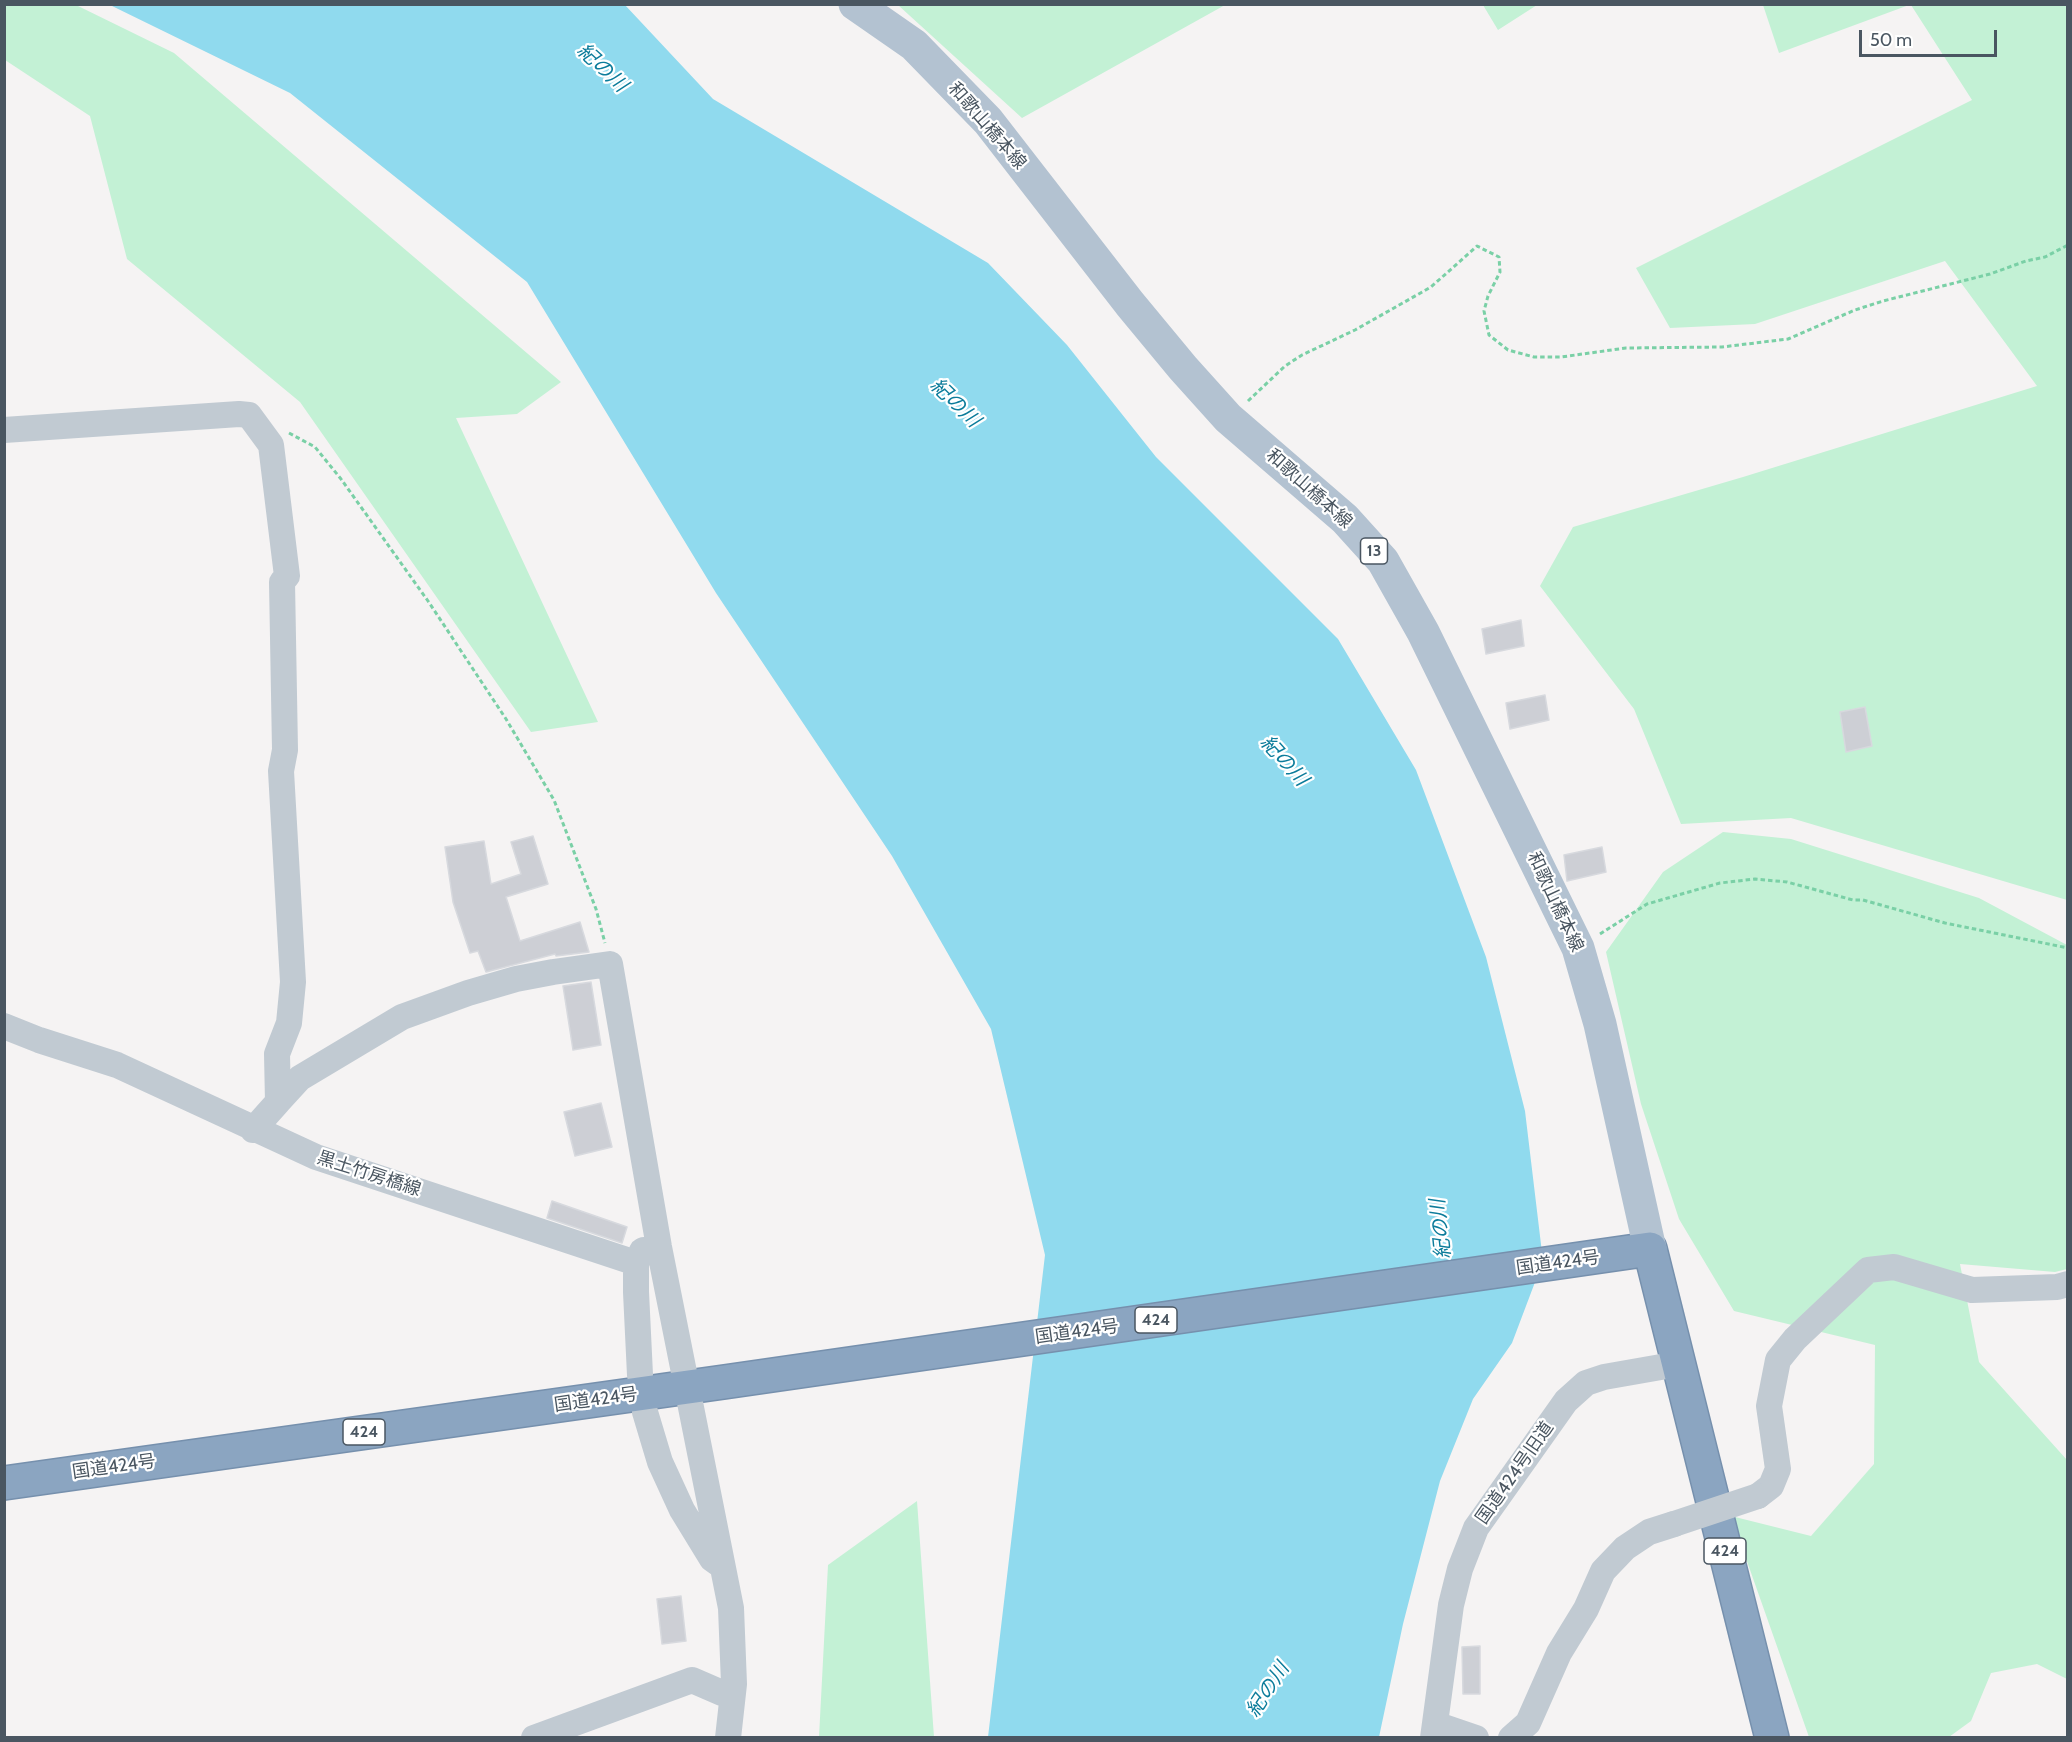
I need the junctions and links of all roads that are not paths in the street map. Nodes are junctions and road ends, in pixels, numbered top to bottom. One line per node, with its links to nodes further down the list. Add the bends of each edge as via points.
1 (855, 4): 7 (main road, 和歌山橋本線 / 13, via 914,45 988,121 1183,368 1228,418 1345,519 1383,561 1423,632 1578,948 1600,1024)
2 (4, 430): 4 (street, via 249,415 271,445 287,576 282,582 285,750 281,771 293,982 288,1023 277,1054)
3 (4, 1026): 5 (street, 黒土竹房橋線, via 117,1065)
4 (278, 1102): 5 (street); 6 (street, via 300,1078 402,1017 516,979 610,964)
5 (253, 1130): 8 (street, 黒土竹房橋線, via 316,1157)
6 (659, 1247): 8 (street, via 642,1251); 12 (street)
7 (1650, 1249): 10 (highway, 424); 12 (highway, 国道424号 / 424)
8 (636, 1263): 11 (street)
9 (2067, 1284): 23 (street, bridge, via 1972,1290 1894,1267 1868,1270 1778,1360 1770,1406 1778,1469 1771,1486 1758,1496 1649,1532 1625,1548 1603,1571 1586,1610 1559,1653 1528,1723)
10 (1678, 1364): 18 (street, 国道424号旧道, via 1586,1383 1566,1401 1476,1528 1451,1605); 24 (highway, 424)
11 (640, 1375)
12 (688, 1387): 14 (highway, 国道424号 / 424); 15 (street)
13 (645, 1412): 15 (street, via 660,1462 682,1510 712,1559)
14 (4, 1483)
15 (722, 1566): 16 (street)
16 (732, 1650): 17 (street); 21 (street, via 734,1684)
17 (722, 1693): 19 (street, via 692,1680); 20 (street)
18 (1434, 1731): 22 (street)
19 (534, 1737)
20 (712, 1737)
21 (729, 1737)
22 (1476, 1737)
23 (1511, 1737)
24 (1772, 1737)

